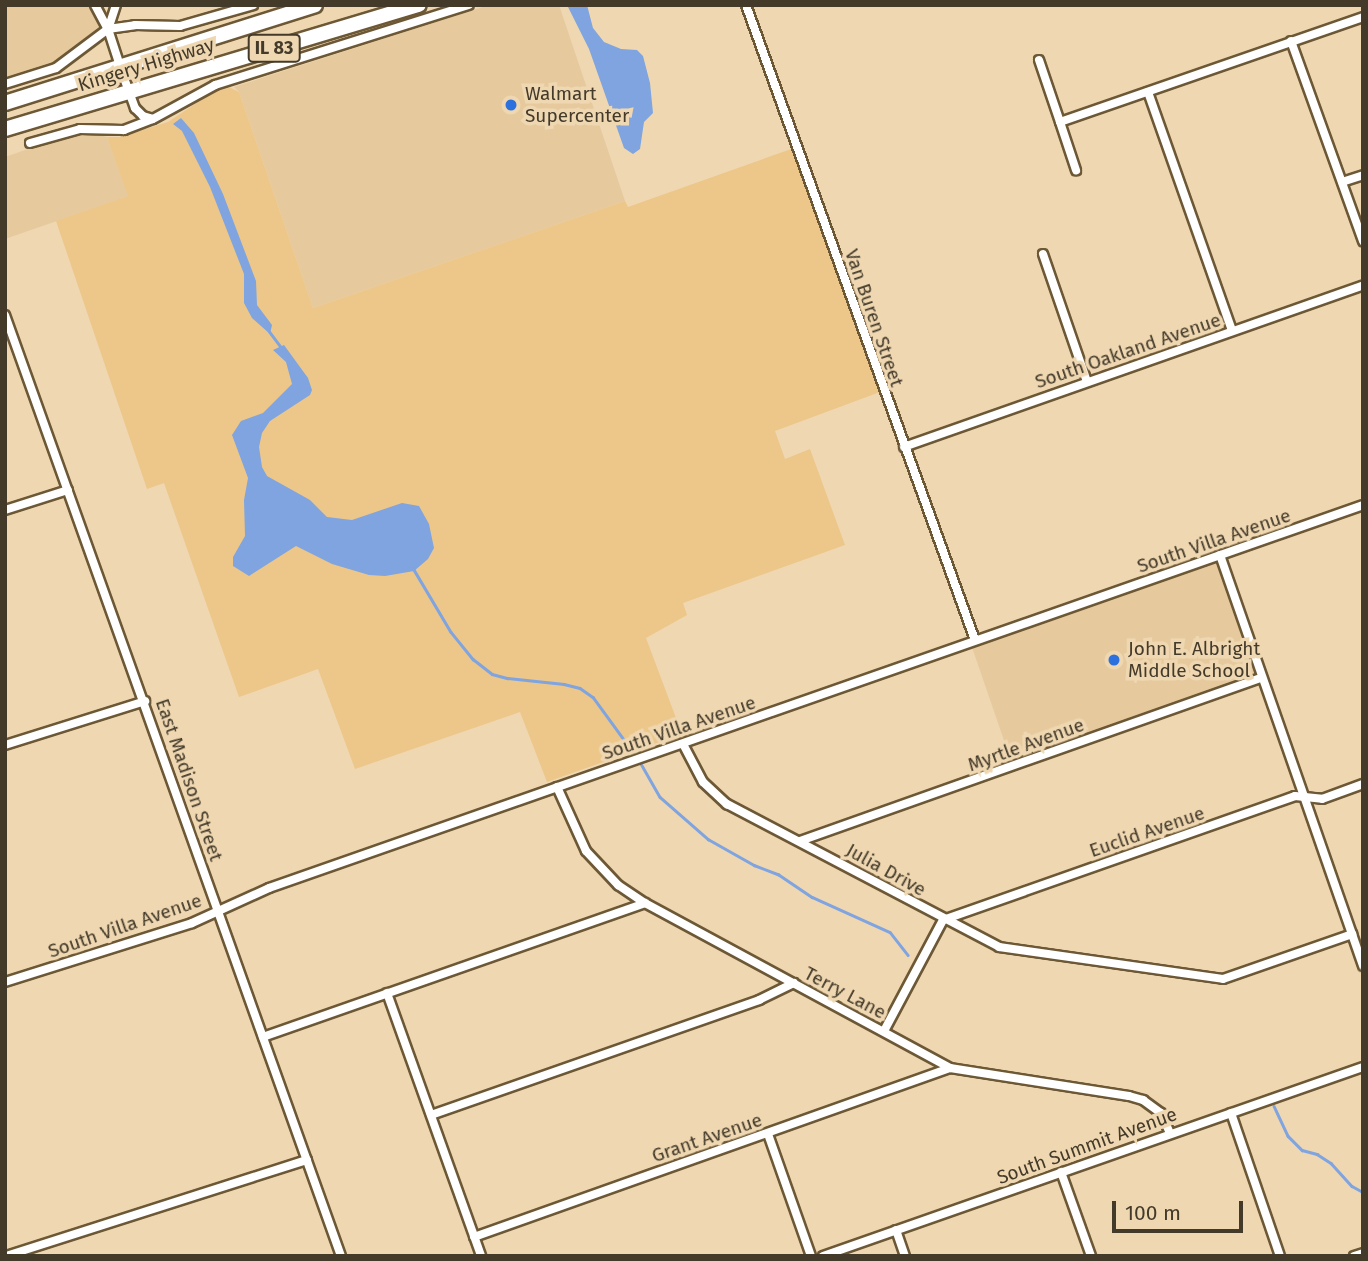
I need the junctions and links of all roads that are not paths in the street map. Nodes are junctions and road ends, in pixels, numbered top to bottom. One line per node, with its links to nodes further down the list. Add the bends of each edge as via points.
1 (95, 5): 9 (street)
2 (116, 5): 9 (street)
3 (253, 5): 9 (street, via 180,26)
4 (315, 5): 12 (highway, Kingery Highway / IL 83)
5 (419, 5): 14 (highway, Kingery Highway / IL 83)
6 (469, 5): 17 (street, via 215,85)
7 (746, 5): 30 (street, Van Buren Street)
8 (1363, 17): 10 (street)
9 (108, 29): 12 (street); 13 (street, via 56,68)
10 (1291, 41): 15 (street); 23 (street)
11 (1039, 60): 18 (street)
12 (120, 67): 14 (street); 16 (highway, Kingery Highway / IL 83)
13 (5, 83)
14 (128, 90): 17 (street, via 135,108); 19 (highway, Kingery Highway / IL 83)
15 (1149, 92): 18 (street); 28 (street)
16 (5, 103)
17 (153, 119): 20 (street, via 124,130 80,129)
18 (1060, 122): 21 (street)
19 (5, 129)
20 (30, 143)
21 (1076, 170)
22 (1363, 175): 23 (street)
23 (1342, 182): 24 (street)
24 (1363, 241)
25 (1043, 254): 29 (street)
26 (1363, 285): 28 (street, South Oakland Avenue)
27 (5, 315): 31 (street, East Madison Street)
28 (1232, 331): 29 (street, South Oakland Avenue)
29 (1087, 382): 30 (street, South Oakland Avenue)
30 (904, 447): 35 (street, Van Buren Street)
31 (68, 490): 33 (street); 37 (street, East Madison Street)
32 (1363, 505): 34 (street, South Villa Avenue)
33 (5, 510)
34 (1220, 555): 35 (street, South Villa Avenue); 36 (street)
35 (975, 640): 38 (street, South Villa Avenue)
36 (1262, 677): 42 (street); 43 (street, Myrtle Avenue)
37 (145, 701): 39 (street); 45 (street, East Madison Street)
38 (683, 744): 41 (street, South Villa Avenue); 43 (street, Julia Drive, via 703,782 727,804)
39 (5, 745)
40 (1363, 784): 42 (street, Euclid Avenue, via 1322,799)
41 (558, 787): 44 (street, Terry Lane, via 586,851); 45 (street, South Villa Avenue, via 269,888)
42 (1305, 799): 46 (street, Euclid Avenue, via 1295,796); 47 (street)
43 (800, 841): 46 (street, Julia Drive)
44 (645, 904): 50 (street, Terry Lane); 51 (street)
45 (218, 911): 49 (street, South Villa Avenue); 53 (street, East Madison Street)
46 (943, 920): 47 (street, Julia Drive, via 999,947 1223,979); 52 (street)
47 (1352, 934): 48 (street)
48 (1363, 966)
49 (5, 982)
50 (794, 983): 52 (street, Terry Lane); 57 (street, via 759,1000)
51 (387, 993): 53 (street); 57 (street)
52 (884, 1031): 55 (street, Terry Lane)
53 (263, 1037): 60 (street, East Madison Street)
54 (1363, 1067): 56 (street, South Summit Avenue)
55 (950, 1068): 58 (street, Terry Lane, via 1143,1100 1161,1113); 59 (street, Grant Avenue)
56 (1231, 1113): 58 (street, South Summit Avenue); 72 (street)
57 (431, 1115): 63 (street)
58 (1170, 1133): 61 (street, South Summit Avenue)
59 (768, 1134): 63 (street, Grant Avenue); 68 (street)
60 (307, 1160): 65 (street); 66 (street, East Madison Street)
61 (1061, 1172): 62 (street, South Summit Avenue); 71 (street)
62 (896, 1230): 69 (street, South Summit Avenue); 70 (street)
63 (474, 1237): 67 (street)
64 (1363, 1252): 73 (street)
65 (6, 1256)
66 (341, 1256)
67 (481, 1256)
68 (811, 1256)
69 (823, 1256)
70 (905, 1256)
71 (1091, 1256)
72 (1280, 1256)
73 (1354, 1256)

